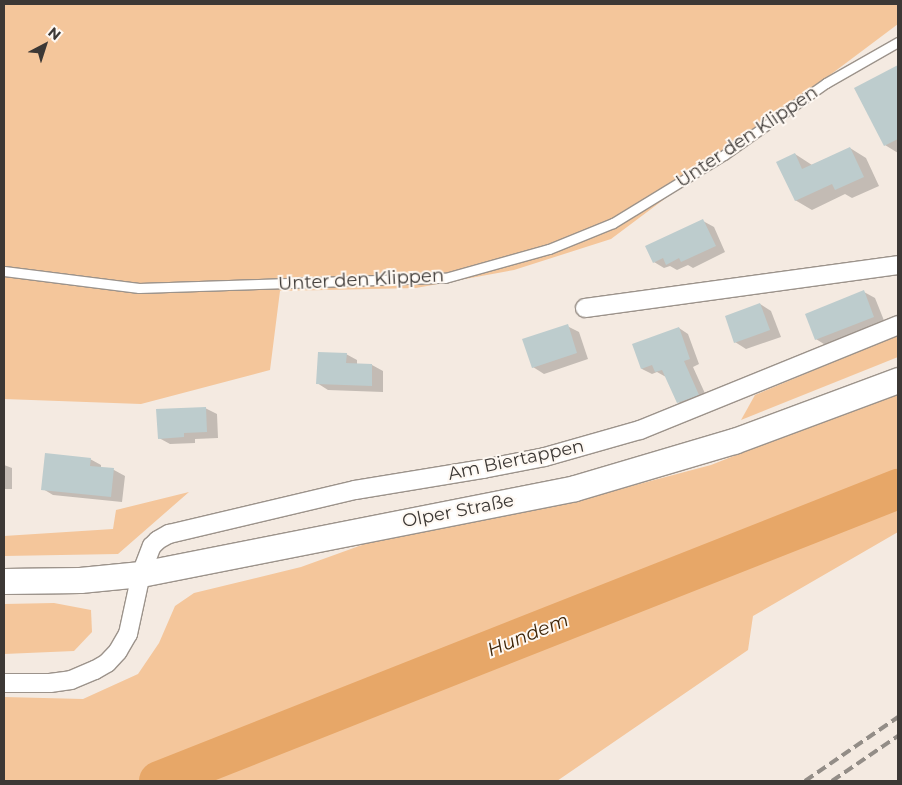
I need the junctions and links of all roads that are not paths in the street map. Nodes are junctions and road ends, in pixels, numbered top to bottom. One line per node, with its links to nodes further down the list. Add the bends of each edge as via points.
1 (898, 42): 3 (lane, Unter den Klippen, via 826,83 724,155 614,223 549,249 445,278 139,288)
2 (898, 265): 4 (street)
3 (4, 271)
4 (585, 308)
5 (898, 325): 7 (street, Am Biertappen, via 640,430 545,456 355,490 169,534 152,546)
6 (898, 380): 7 (main road, Olper Straße, via 734,442 575,488)
7 (141, 574): 8 (main road, Olper Straße, via 80,580); 9 (street, Am Biertappen, via 128,634 107,663 71,680)
8 (4, 581)
9 (4, 683)

